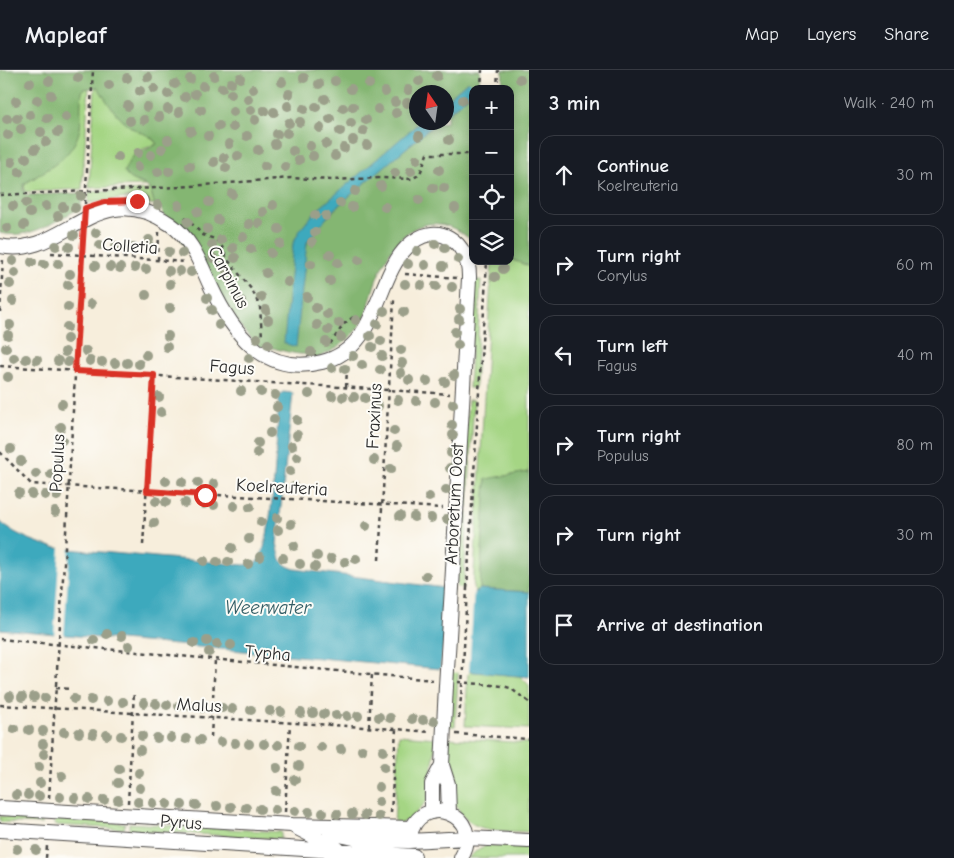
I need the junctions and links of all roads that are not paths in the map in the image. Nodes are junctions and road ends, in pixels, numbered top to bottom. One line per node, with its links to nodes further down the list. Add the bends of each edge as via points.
1 (1, 251): 2 (street, Carpinus, via 47,239 85,213 117,209 146,212 181,233 202,263 216,297 249,344 261,355 295,365 332,358 352,344 370,320 406,248 415,240 426,236 452,239 460,245)
2 (469, 271): 3 (street, Arboretum Oost, bridge)
3 (442, 765): 5 (street, Arboretum Oost, via 432,784); 6 (street, Arboretum Oost, via 448,784)
4 (0, 808): 7 (street, Pyrus)
5 (432, 812): 6 (street); 9 (street, via 422,816)
6 (449, 813): 10 (street, via 460,820)
7 (288, 821): 9 (street, Pyrus, via 391,828); 9 (street, via 363,840); 12 (street, Pyrus, via 337,849)
8 (0, 830): 12 (street, Pyrus)
9 (411, 835): 10 (street); 13 (street)
10 (468, 838): 11 (street); 14 (street)
11 (529, 841)
12 (358, 854): 13 (street, Pyrus)
13 (415, 857)
14 (462, 858)

